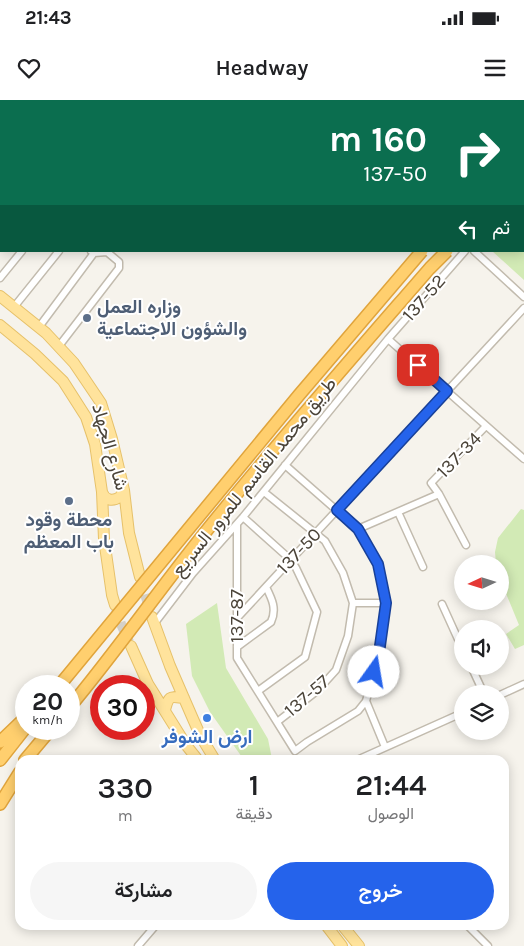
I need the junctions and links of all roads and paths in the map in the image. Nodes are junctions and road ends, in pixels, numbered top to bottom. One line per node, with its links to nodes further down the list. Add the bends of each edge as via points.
1 (21, 252): 8 (street)
2 (58, 252): 11 (street)
3 (93, 252): 14 (street); 16 (street, via 107,252 119,262 120,268)
4 (421, 252): 45 (highway, طريق محمد القاسم للمرور السريع, bridge)
5 (446, 252): 49 (highway, طريق محمد القاسم للمرور السريع, bridge, via 314,401 214,521)
6 (463, 252): 15 (street, 137-52)
7 (475, 252): 10 (street)
8 (0, 278)
9 (0, 296): 11 (main road, شارع الجهاد)
10 (524, 297)
11 (14, 307): 14 (main road, شارع الجهاد)
12 (524, 308): 17 (street, 137-50)
13 (0, 325): 22 (main road, شارع الجهاد, via 63,381 86,417 95,444)
14 (39, 327): 16 (main road, شارع الجهاد)
15 (388, 339): 17 (street); 20 (street, 137-52)
16 (59, 346): 21 (main road, شارع الجهاد, via 101,403)
17 (447, 391): 18 (street); 25 (street, 137-50)
18 (486, 426): 19 (street); 24 (street, 137-34, via 431,484)
19 (524, 459)
20 (285, 465): 23 (street, 137-52); 25 (street)
21 (124, 490): 22 (main road, via 120,498 112,500); 34 (main road, شارع الجهاد, via 129,532)
22 (102, 492): 39 (main road, شارع الجهاد, via 104,539)
23 (264, 492): 27 (street, 137-52); 30 (street, 137-57)
24 (439, 494): 26 (street); 31 (street)
25 (337, 510): 29 (street); 30 (street, 137-50)
26 (398, 512): 29 (street); 33 (street)
27 (243, 517): 28 (street, 137-52); 32 (street)
28 (236, 524): 40 (street, 137-87); 41 (street, 137-52)
29 (358, 529): 37 (street, via 378,564)
30 (316, 533): 32 (street, 137-50); 36 (street, 137-57, via 343,573)
31 (466, 545)
32 (290, 560): 35 (street, 137-50); 48 (street, via 317,612 305,657)
33 (423, 567)
34 (140, 577)
35 (266, 587): 40 (street, 137-50); 44 (street, via 273,601 273,619)
36 (353, 603): 37 (street); 54 (street, 137-57, via 348,636 336,670)
37 (386, 603): 51 (street, via 379,653)
38 (442, 604): 42 (street)
39 (116, 605)
40 (238, 617): 44 (street, 137-87)
41 (153, 620): 50 (main road)
42 (454, 630)
43 (131, 646): 52 (main road, via 148,684)
44 (238, 647): 48 (street, 137-87, via 238,658)
45 (68, 675)
46 (524, 684): 47 (street)
47 (509, 691)
48 (258, 692): 54 (street, 137-87)
49 (80, 695)
50 (184, 698): 52 (main road, via 170,698); 62 (main road)
51 (366, 701): 54 (street, 137-87, via 358,711 295,751); 59 (street)
52 (166, 710): 61 (main road)
53 (454, 716): 59 (street)
54 (277, 722)
55 (15, 728): 58 (highway)
56 (16, 740): 64 (highway)
57 (43, 740): 60 (highway)
58 (0, 742)
59 (385, 747): 63 (street)
60 (31, 755)
61 (194, 755)
62 (212, 755)
63 (368, 755)
64 (0, 760)
65 (15, 772): 67 (highway)
66 (15, 780): 68 (highway)
67 (0, 789)
68 (0, 804)
69 (152, 930): 73 (street)
70 (330, 930): 74 (main road)
71 (346, 930): 75 (main road)
72 (472, 930): 76 (street)
73 (138, 946)
74 (342, 946)
75 (359, 946)
76 (488, 946)

